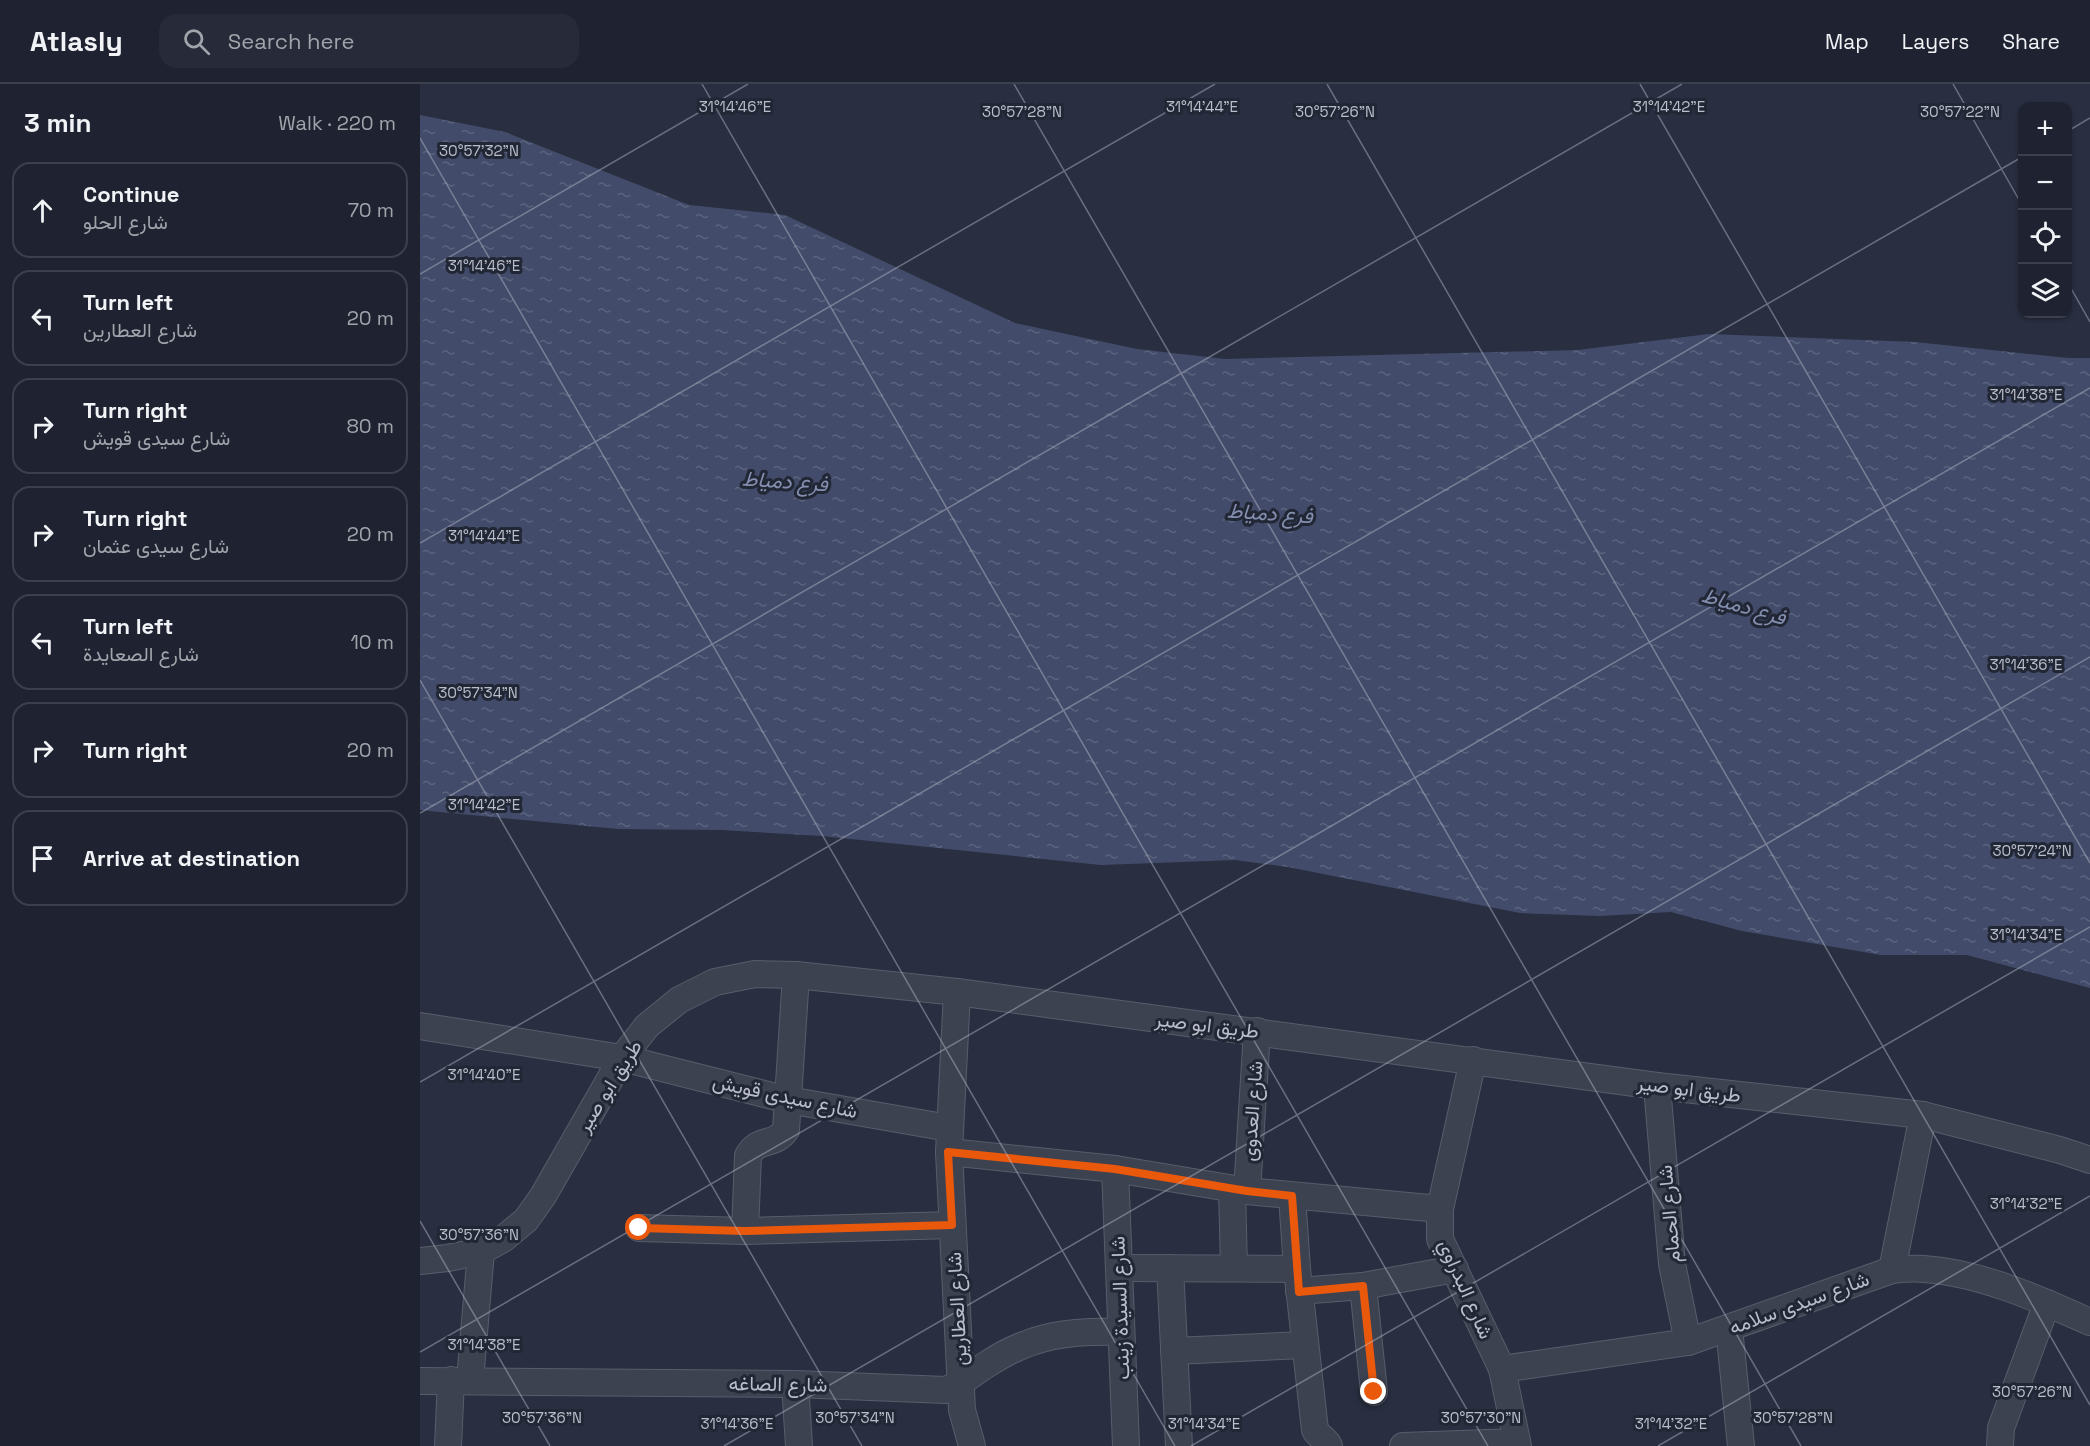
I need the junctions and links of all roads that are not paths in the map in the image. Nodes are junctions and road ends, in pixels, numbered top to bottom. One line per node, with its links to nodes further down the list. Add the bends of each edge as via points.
1 (796, 975): 2 (street, طريق ابو صير); 5 (street, طريق ابو صير, via 755,974 715,982 679,1000 655,1019); 8 (street)
2 (957, 992): 4 (street, طريق ابو صير); 10 (street, شارع العطارين)
3 (420, 1026): 5 (street, شارع سيدى قويش)
4 (1257, 1031): 6 (street, طريق ابو صير); 13 (street, شارع العدوى)
5 (622, 1058): 8 (street, شارع سيدى قويش); 20 (street, طريق ابو صير, via 526,1220)
6 (1473, 1060): 7 (street, طريق ابو صير); 15 (street, شارع البدراوي)
7 (1657, 1086): 9 (street, طريق ابو صير); 34 (street, شارع الحمام, via 1672,1264)
8 (788, 1100): 10 (street, شارع سيدى قويش); 18 (street, via 786,1130 780,1138 758,1144 748,1156)
9 (1923, 1115): 11 (street, طريق ابو صير); 27 (street)
10 (949, 1140): 12 (street, شارع سيدى قويش); 16 (street, شارع العطارين)
11 (2090, 1160)
12 (1115, 1169): 13 (street, شارع سيدى قويش); 23 (street, شارع السيدة زينب)
13 (1240, 1190): 14 (street, شارع سيدى قويش); 25 (street, شارع العدوى)
14 (1292, 1196): 15 (street, شارع سيدى قويش); 28 (street)
15 (1440, 1209): 26 (street, شارع البدراوي, via 1440,1239)
16 (952, 1225): 18 (street); 41 (street, شارع العطارين)
17 (639, 1228): 18 (street)
18 (745, 1231)
19 (420, 1250): 21 (street, طريق ابو صير)
20 (481, 1251): 21 (street, طريق ابو صير); 38 (street)
21 (448, 1258): 22 (street, طريق ابو صير)
22 (420, 1261)
23 (1119, 1268): 24 (street); 33 (street, شارع السيدة زينب)
24 (1170, 1268): 25 (street); 36 (street)
25 (1234, 1268): 28 (street)
26 (1455, 1269): 29 (street); 37 (street, شارع البدراوي)
27 (1892, 1270): 30 (street, شارع سيدى سلامه, via 1924,1269 1979,1279); 32 (street, شارع سيدى سلامه)
28 (1298, 1280): 29 (street); 35 (street)
29 (1363, 1286): 42 (street)
30 (2047, 1302): 31 (street, شارع سيدى سلامه); 52 (street, via 2001,1428)
31 (2090, 1323)
32 (1729, 1328): 34 (street, شارع سيدى سلامه); 51 (street)
33 (1121, 1332): 41 (street, شارع الصاغه, via 1086,1330 1052,1335 1019,1346); 47 (street, شارع السيدة زينب)
34 (1688, 1342): 37 (street, شارع سيدى سلامه)
35 (1305, 1345): 36 (street); 49 (street, via 1315,1430)
36 (1174, 1351): 48 (street)
37 (1502, 1369): 43 (street, شارع البدراوي)
38 (460, 1380): 39 (street, شارع الصاغه); 40 (street, شارع الصاغه); 44 (street)
39 (420, 1381)
40 (795, 1384): 41 (street, شارع الصاغه, via 946,1390); 45 (street)
41 (961, 1384): 46 (street, شارع العطارين, via 962,1410)
42 (1374, 1392)
43 (1518, 1444): 50 (street)
44 (448, 1446)
45 (799, 1446)
46 (972, 1446)
47 (1126, 1446)
48 (1179, 1446)
49 (1329, 1446)
50 (1403, 1446)
51 (1741, 1446)
52 (2001, 1446)

